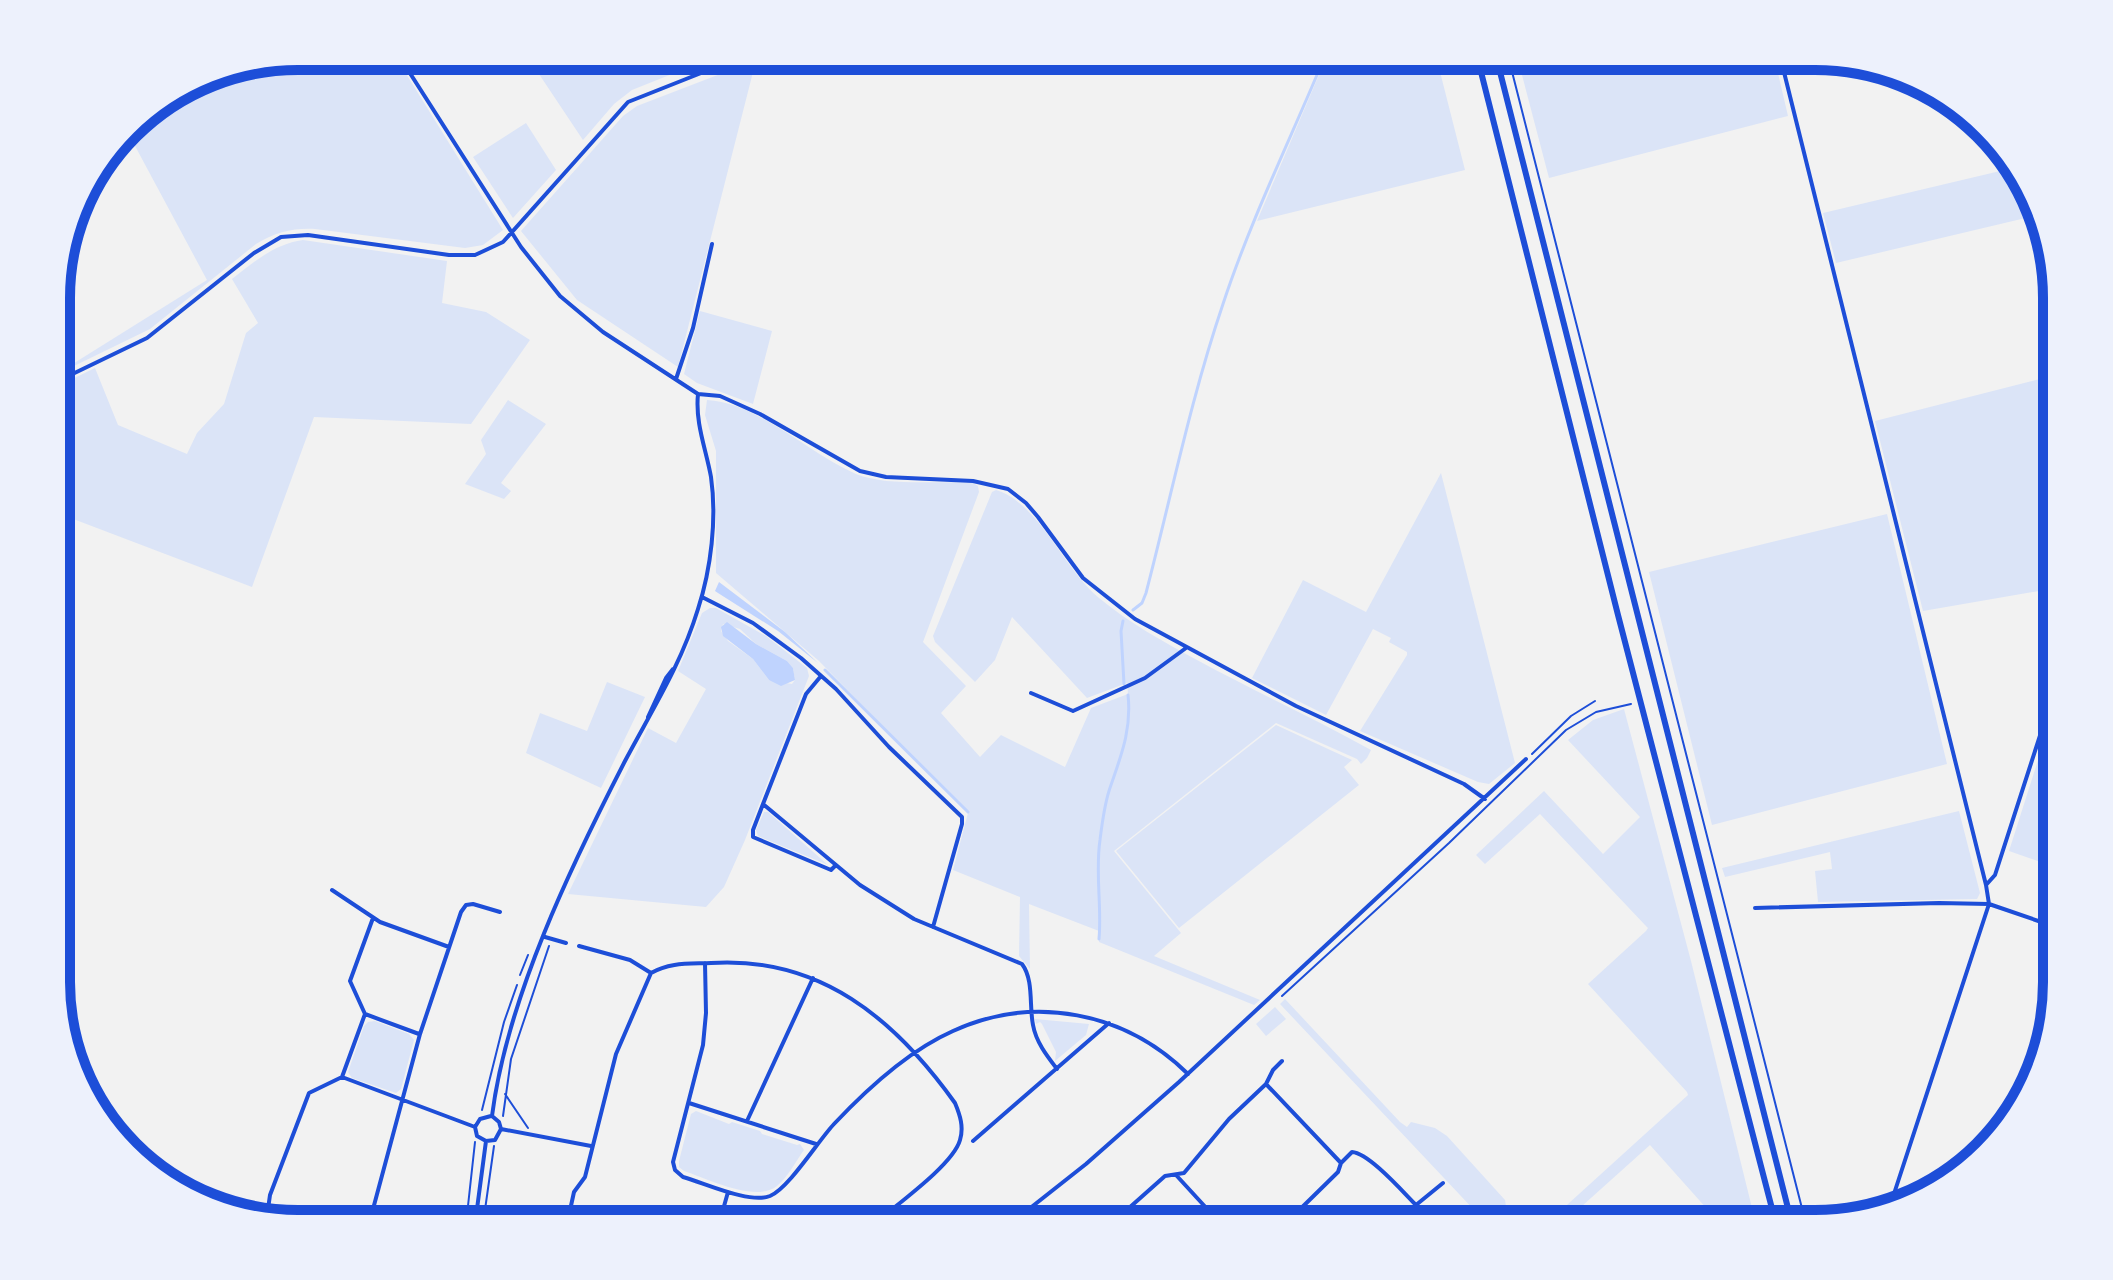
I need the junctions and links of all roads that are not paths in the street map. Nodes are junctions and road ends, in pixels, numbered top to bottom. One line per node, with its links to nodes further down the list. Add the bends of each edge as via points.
1 (408, 70): 6 (street)
2 (706, 70): 6 (street, via 628,102)
3 (1481, 70): 70 (main road)
4 (1500, 70): 71 (main road)
5 (1783, 70): 20 (street)
6 (511, 232): 8 (street, via 503,242 475,255 308,235 281,237 147,338); 9 (street, via 575,311)
7 (712, 244): 9 (street)
8 (70, 375)
9 (676, 379): 10 (street)
10 (698, 394): 11 (street, via 696,417 713,505); 12 (street, via 720,396 760,414 869,474 973,481 1008,489 1026,503 1090,586)
11 (702, 597): 13 (street, via 772,635); 28 (street, via 671,681 602,807)
12 (1186, 648): 14 (street, via 1145,678 1073,711); 17 (street, via 1349,732 1453,778)
13 (821, 676): 18 (street, via 806,694); 27 (street, via 962,817)
14 (1031, 693)
15 (2043, 726): 20 (street, via 1995,875)
16 (1526, 759): 17 (street)
17 (1485, 799): 42 (street)
18 (763, 804): 19 (street); 19 (street, via 753,837 831,870)
19 (836, 865): 27 (street)
20 (1986, 885): 22 (street)
21 (332, 890): 25 (street)
22 (1989, 904): 23 (street); 26 (street); 59 (street)
23 (1755, 908)
24 (500, 912): 31 (street, via 466,905)
25 (373, 918): 31 (street); 36 (street, via 350,981)
26 (2043, 923)
27 (933, 927): 35 (street, via 1022,964 1028,974)
28 (544, 936): 29 (street); 47 (street, via 515,1017)
29 (566, 943)
30 (579, 946): 33 (street, via 630,960)
31 (449, 947): 38 (street)
32 (705, 963): 33 (street, via 670,965); 34 (street, via 769,965); 46 (street, via 703,1045)
33 (651, 973): 54 (street, via 616,1054)
34 (813, 978): 39 (street, via 874,1013); 48 (street)
35 (1031, 1011): 37 (street, via 1064,1012); 39 (street, via 971,1024); 41 (street, via 1041,1048)
36 (365, 1014): 38 (street); 43 (street)
37 (1109, 1023): 41 (street); 42 (street, via 1148,1042)
38 (420, 1034): 45 (street)
39 (915, 1055): 53 (street, via 868,1091); 65 (street, via 955,1103 960,1141 945,1164)
40 (1282, 1061): 44 (street)
41 (1057, 1069): 52 (street)
42 (1188, 1074): 66 (street)
43 (342, 1077): 45 (street); 60 (street, via 309,1093)
44 (1266, 1084): 55 (street); 56 (street, via 1190,1167)
45 (401, 1100): 49 (street); 61 (street)
46 (689, 1103): 48 (street); 58 (street, via 675,1170)
47 (492, 1116): 49 (street, via 482,1117); 50 (street)
48 (747, 1121): 53 (street)
49 (475, 1127): 51 (street)
50 (503, 1130): 51 (street, via 495,1140); 54 (street)
51 (486, 1141): 62 (street)
52 (973, 1141)
53 (816, 1144): 58 (street, via 775,1193 757,1198)
54 (591, 1146): 63 (street, via 585,1177)
55 (1341, 1163): 57 (street, via 1352,1152 1363,1155 1416,1205); 69 (street)
56 (1176, 1174): 67 (street, via 1165,1176); 68 (street)
57 (1443, 1183)
58 (728, 1191): 64 (street)
59 (1893, 1196)
60 (268, 1208)
61 (373, 1210)
62 (477, 1210)
63 (570, 1210)
64 (723, 1210)
65 (891, 1210)
66 (1028, 1210)
67 (1127, 1210)
68 (1208, 1210)
69 (1299, 1210)
70 (1772, 1210)
71 (1788, 1210)

